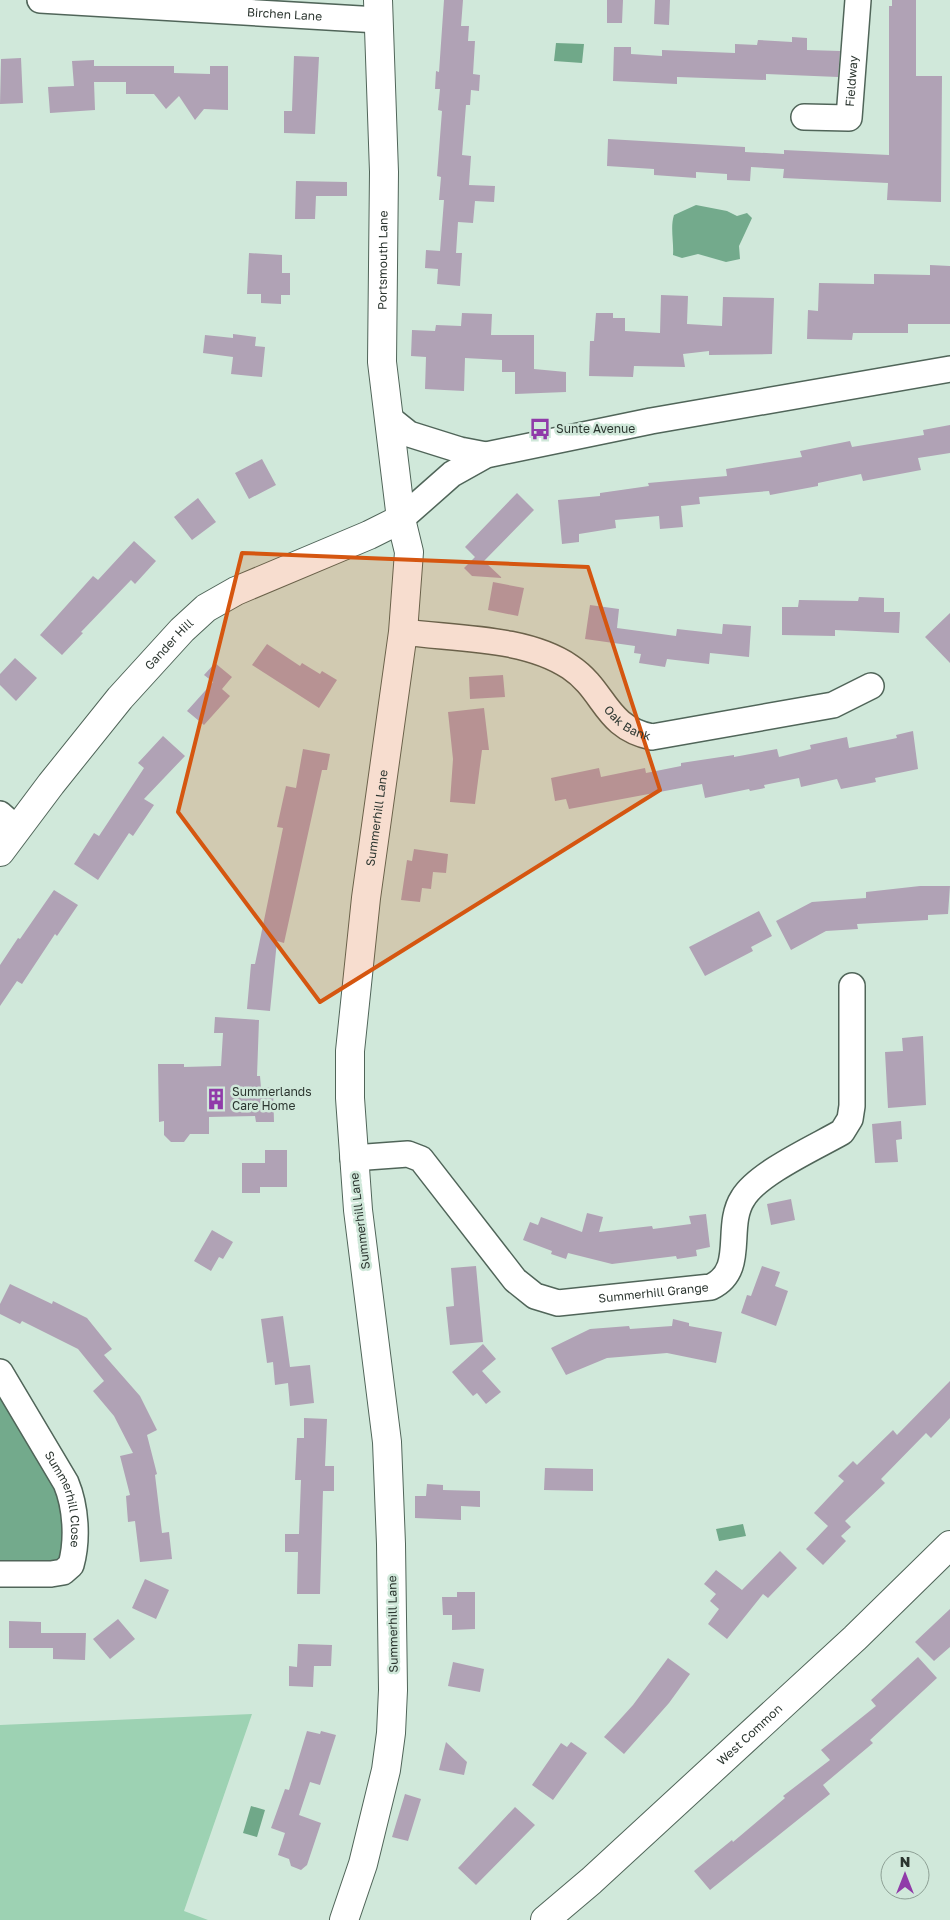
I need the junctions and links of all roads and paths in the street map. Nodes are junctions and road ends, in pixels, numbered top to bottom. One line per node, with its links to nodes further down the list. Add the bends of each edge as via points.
1 (40, 0): 3 (street, Birchen Lane)
2 (858, 0): 5 (street, Fieldway, via 849,118)
3 (137, 2): 4 (street, Birchen Lane)
4 (378, 10): 7 (street, Portsmouth Lane, via 384,172 382,362)
5 (804, 116)
6 (950, 368): 8 (street, via 641,423)
7 (389, 418): 8 (street, via 409,434); 9 (street, Portsmouth Lane)
8 (486, 455): 9 (street, via 452,474)
9 (401, 519): 10 (street, Summerhill Lane, via 409,552); 12 (street, Gander Hill, via 236,591 206,608 182,630)
10 (403, 632): 11 (street, Oak Bank, via 506,644 550,657 589,684 622,726 635,733 652,736 833,705); 15 (street, Summerhill Lane, via 366,898 350,1050)
11 (871, 686)
12 (8, 822): 13 (street, Gander Hill)
13 (0, 852)
14 (852, 986): 15 (street, Summerhill Grange, via 850,1120 842,1132 758,1181 743,1197 733,1228 732,1266 720,1282 711,1287 558,1303 535,1296 515,1280 421,1159 408,1154)
15 (353, 1158): 19 (street, Summerhill Lane, via 387,1442 392,1544 393,1690 386,1770 363,1864)
16 (0, 1372): 18 (street, Summerhill Close, via 66,1483 75,1537 71,1565 62,1572)
17 (950, 1545): 20 (street, West Common, via 855,1638)
18 (0, 1574)
19 (344, 1920)
20 (545, 1920)

